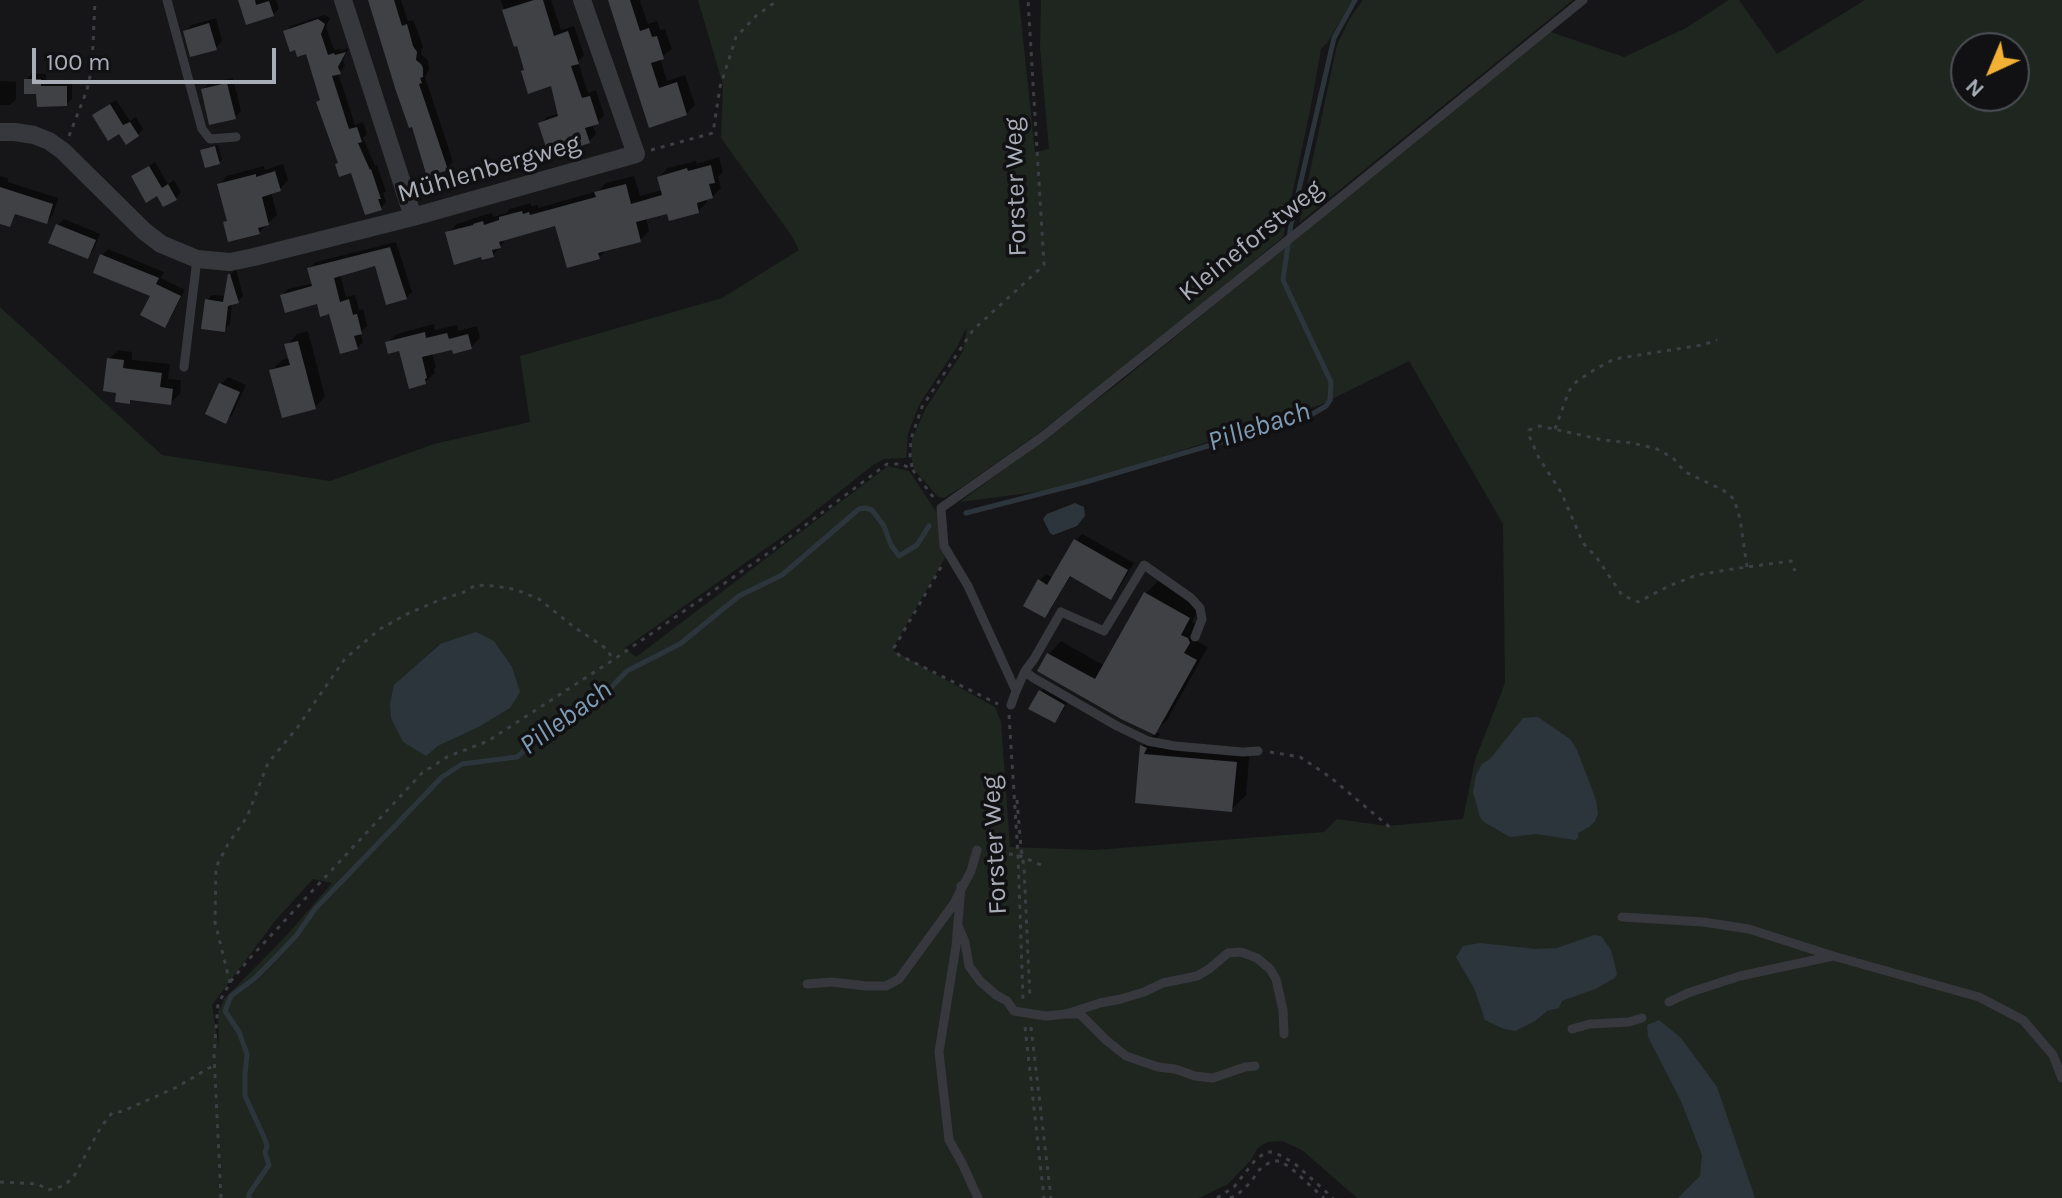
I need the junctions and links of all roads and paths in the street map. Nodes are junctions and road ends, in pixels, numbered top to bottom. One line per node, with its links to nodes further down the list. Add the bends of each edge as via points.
1 (95, 0): 10 (path, via 90,78)
2 (167, 0): 9 (lane, via 202,129 210,139)
3 (343, 0): 12 (street)
4 (582, 0): 12 (street, Mühlenbergweg, via 636,154)
5 (778, 0): 11 (path, via 736,37 713,133)
6 (1028, 0): 17 (path, Forster Weg, via 1044,265 973,330 922,407 910,448)
7 (1583, 0): 18 (lane, Kleineforstweg, via 1042,437)
8 (0, 132): 10 (street, Mühlenbergweg, via 34,135)
9 (236, 137)
10 (63, 151): 13 (street, Mühlenbergweg, via 144,231)
11 (646, 151)
12 (413, 217): 13 (street, Mühlenbergweg, via 230,262)
13 (197, 259): 15 (lane)
14 (1717, 340): 16 (path, via 1614,359 1576,382)
15 (184, 367)
16 (1555, 429): 20 (path, via 1657,449 1685,472 1723,490 1734,499); 20 (path, via 1540,426 1529,430 1530,438 1583,543 1622,595 1638,602 1697,575)
17 (912, 469): 18 (path); 23 (path, via 887,464)
18 (941, 508): 19 (lane)
19 (949, 555): 25 (lane); 26 (path, via 895,651)
20 (1747, 567): 21 (path, via 1791,561)
21 (1795, 571)
22 (1195, 637): 24 (lane, via 1200,608 1144,565 1104,631 1061,612)
23 (613, 660): 38 (path, via 488,741 422,773); 38 (path, via 607,649 539,599 517,590 476,585 407,614 355,650 268,763 247,817 216,867 215,922)
24 (1025, 671): 25 (lane); 27 (lane, via 1148,741)
25 (1016, 691): 26 (lane)
26 (1010, 707): 28 (path, Forster Weg)
27 (1258, 751): 29 (path, via 1300,757)
28 (1013, 767): 31 (path, Forster Weg); 32 (path)
29 (1392, 829)
30 (977, 850): 31 (path); 34 (lane)
31 (1018, 855): 32 (path); 41 (path, Forster Weg)
32 (1024, 857): 33 (path); 41 (path)
33 (1041, 865)
34 (961, 886): 36 (lane); 39 (lane, via 899,979 886,986)
35 (1622, 917): 37 (lane, via 1749,929)
36 (958, 925): 41 (lane, via 969,966 980,981 1014,1011); 51 (lane, via 939,1052 949,1140)
37 (1833, 956): 40 (lane, via 1740,976); 48 (lane, via 1979,997 2023,1020 2053,1055)
38 (230, 983): 46 (path, via 216,1014)
39 (807, 984)
40 (1669, 1002)
41 (1027, 1014): 42 (lane); 52 (path, Forster Weg); 53 (path)
42 (1066, 1014): 45 (lane, via 1197,976 1228,953 1241,952 1257,958 1276,979); 47 (lane, via 1080,1014 1126,1056 1158,1067 1213,1078)
43 (1642, 1018): 44 (lane)
44 (1572, 1029)
45 (1284, 1034)
46 (214, 1065): 49 (path, via 177,1087 112,1113 63,1186 48,1190 38,1184); 50 (path)
47 (1255, 1066)
48 (2062, 1078)
49 (0, 1182)
50 (221, 1198)
51 (978, 1198)
52 (1044, 1198)
53 (1051, 1198)
54 (1217, 1198): 57 (path, via 1234,1187 1256,1159 1274,1152)
55 (1230, 1198): 56 (path, via 1265,1165 1280,1161)
56 (1324, 1198)
57 (1333, 1198)

